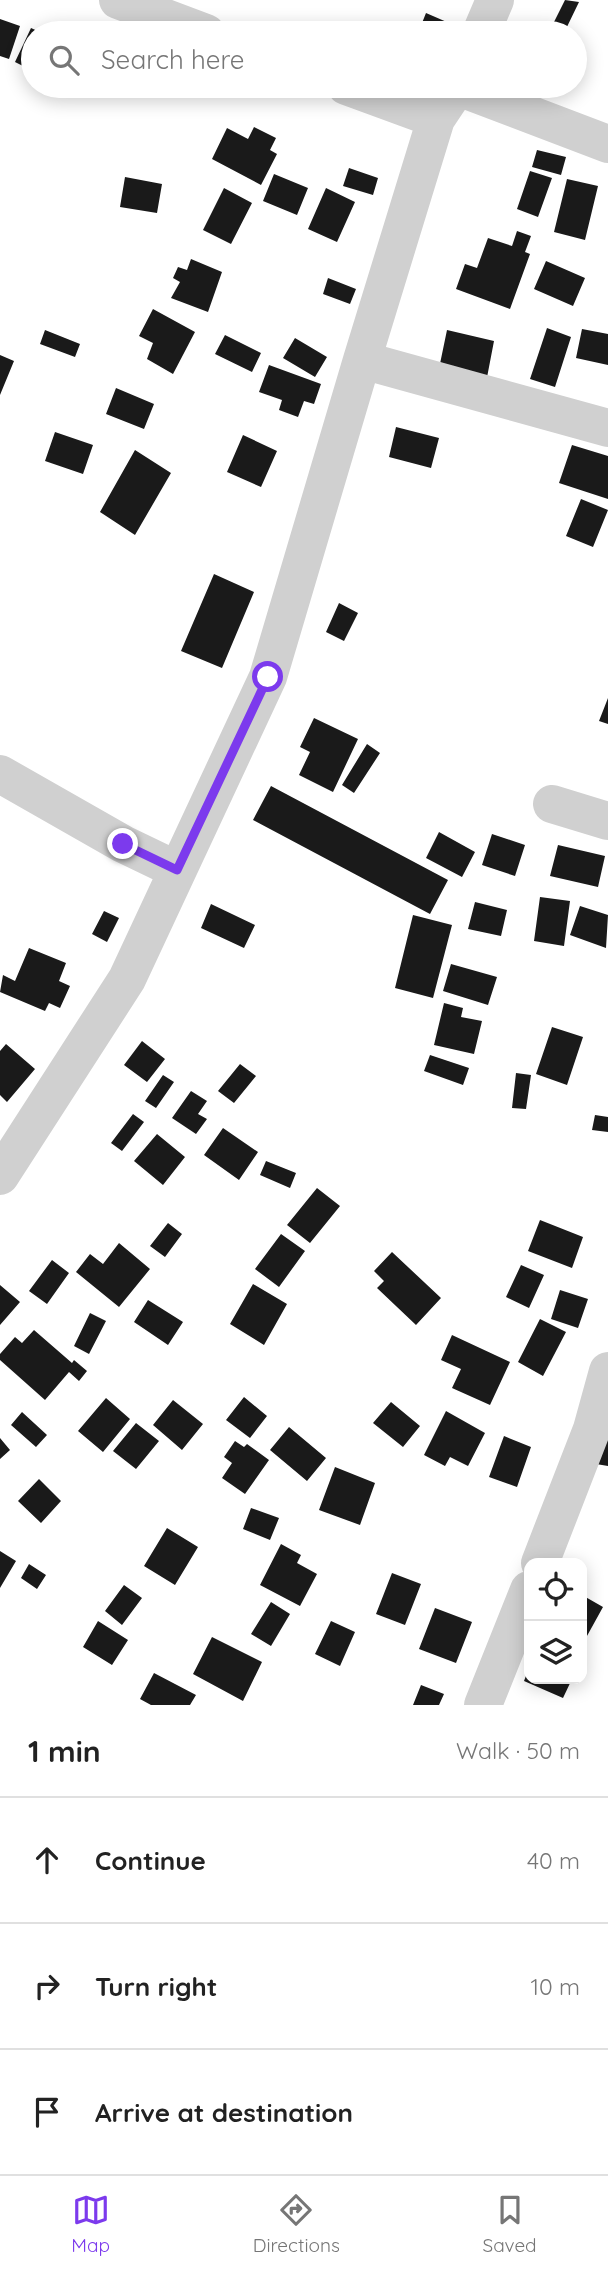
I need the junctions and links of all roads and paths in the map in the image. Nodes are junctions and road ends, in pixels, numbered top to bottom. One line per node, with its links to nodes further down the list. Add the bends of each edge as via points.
1 (118, 0): 3 (street)
2 (495, 0): 4 (street)
3 (174, 21)
4 (486, 21)
5 (378, 98): 8 (street)
6 (450, 98): 8 (street)
7 (489, 98): 9 (street)
8 (436, 120): 10 (street)
9 (608, 144)
10 (362, 360): 11 (street); 15 (street, via 268,677)
11 (608, 428)
12 (0, 774): 15 (street)
13 (552, 804): 14 (street)
14 (608, 821)
15 (177, 870): 16 (street, via 127,979)
16 (14, 1124): 17 (street)
17 (0, 1176)
18 (608, 1371): 19 (street, via 592,1429)
19 (542, 1558)
20 (524, 1602): 21 (street)
21 (483, 1705)

